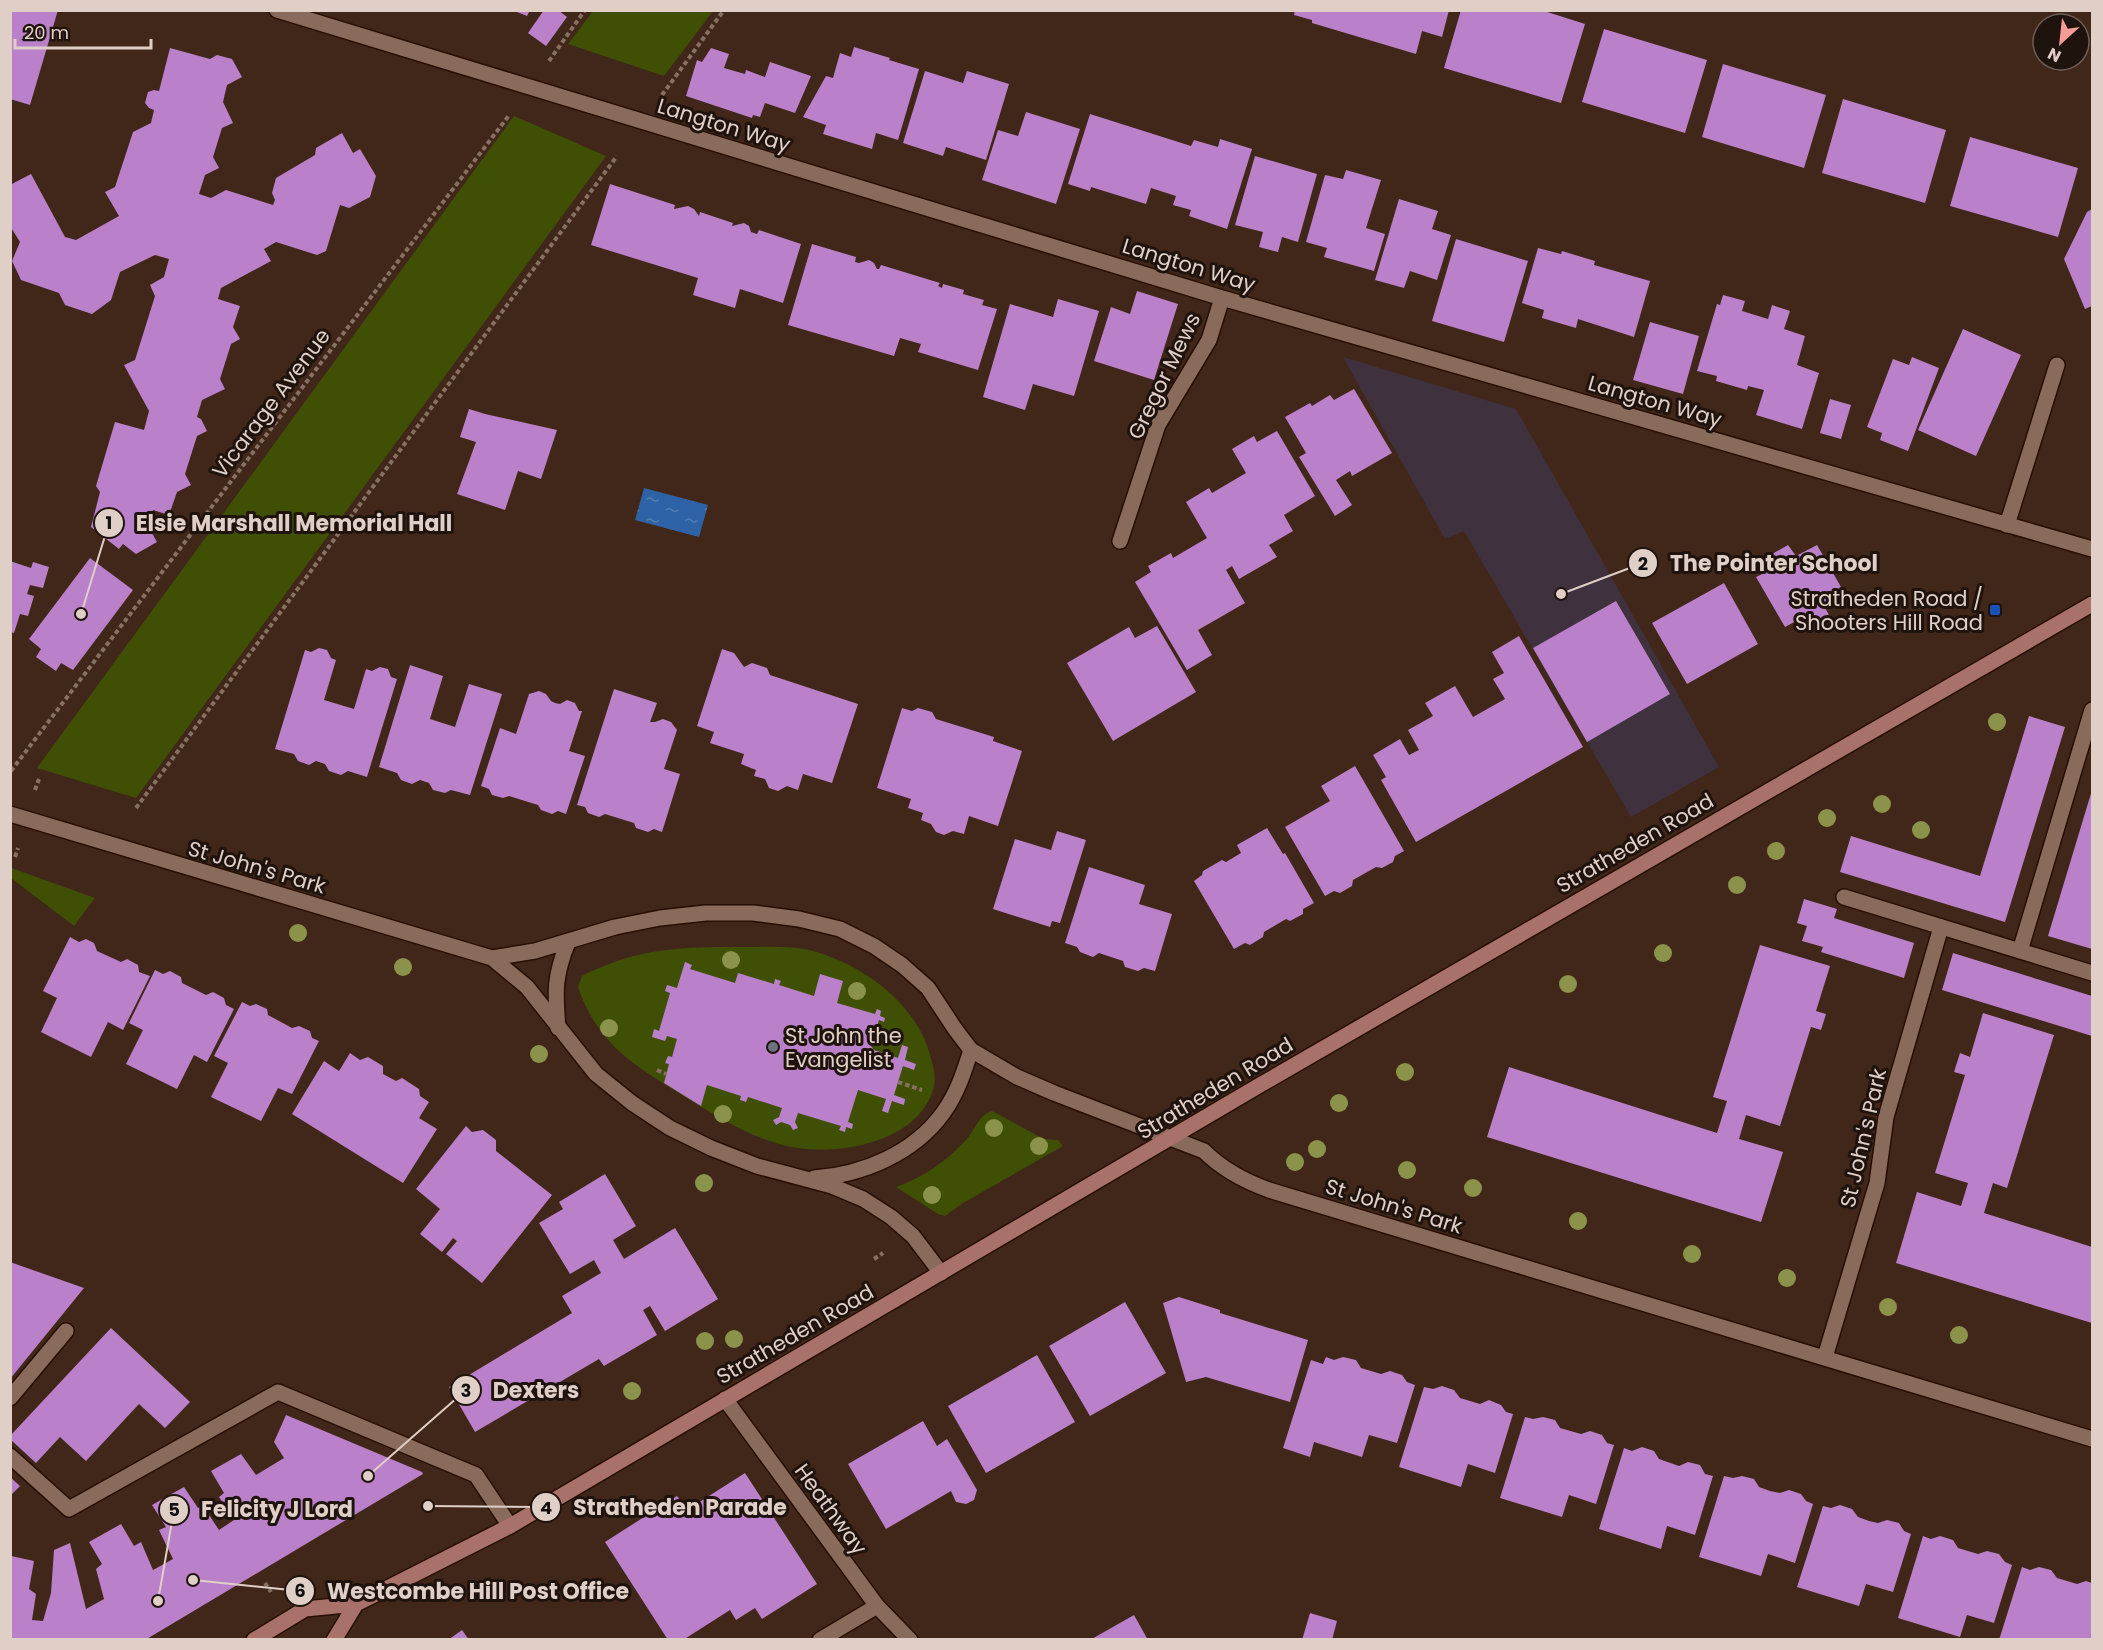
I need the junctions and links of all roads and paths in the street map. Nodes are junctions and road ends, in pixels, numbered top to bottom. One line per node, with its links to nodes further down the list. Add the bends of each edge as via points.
1 (277, 10): 8 (street, Langton Way)
2 (585, 10): 4 (path)
3 (723, 10): 5 (path)
4 (546, 64)
5 (658, 100)
6 (512, 111): 15 (path, Vicarage Avenue)
7 (617, 156): 16 (path)
8 (1222, 298): 10 (street, Langton Way); 11 (street, Gregor Mews, via 1209,340 1158,425)
9 (2057, 365): 10 (street)
10 (2007, 525): 12 (street, Langton Way)
11 (1120, 541)
12 (2092, 549)
13 (2092, 604): 28 (main road, Stratheden Road)
14 (2092, 710): 21 (street)
15 (11, 771)
16 (136, 808)
17 (10, 814): 22 (street, St John's Park)
18 (1844, 897): 19 (street)
19 (1941, 927): 21 (street); 32 (street, St John's Park, via 1886,1117 1877,1184)
20 (568, 942): 22 (street, St John's Park); 24 (street, via 554,990); 25 (street, St John's Park, via 615,927 706,913 753,913 840,928 902,965 928,988)
21 (2020, 951): 23 (street)
22 (492, 958): 24 (street, St John's Park, via 527,987)
23 (2092, 973)
24 (558, 1028): 29 (street, St John's Park, via 596,1074 670,1128 711,1148)
25 (971, 1050): 28 (street, St John's Park, via 1017,1077); 29 (street, St John's Park, via 961,1082 943,1114 920,1138 863,1169 832,1177)
26 (657, 1070): 27 (path)
27 (666, 1074)
28 (1170, 1139): 30 (main road, Stratheden Road); 32 (street, St John's Park, via 1204,1151 1242,1180 1269,1190)
29 (799, 1179): 30 (street, St John's Park, via 832,1186 891,1217 913,1236)
30 (941, 1273): 34 (main road, Stratheden Road)
31 (66, 1331): 33 (street)
32 (1825, 1357): 35 (street, St John's Park)
33 (10, 1398)
34 (725, 1399): 37 (main road, Stratheden Road); 39 (street, Heathway)
35 (2092, 1439)
36 (10, 1456): 37 (street, via 69,1509 278,1392 476,1475)
37 (510, 1526): 38 (main road, Stratheden Road)
38 (356, 1604): 40 (main road, Stratheden Road, via 305,1609); 41 (main road)
39 (876, 1606): 42 (street); 43 (street, Heathway)
40 (254, 1640)
41 (334, 1640)
42 (820, 1640)
43 (909, 1640)

